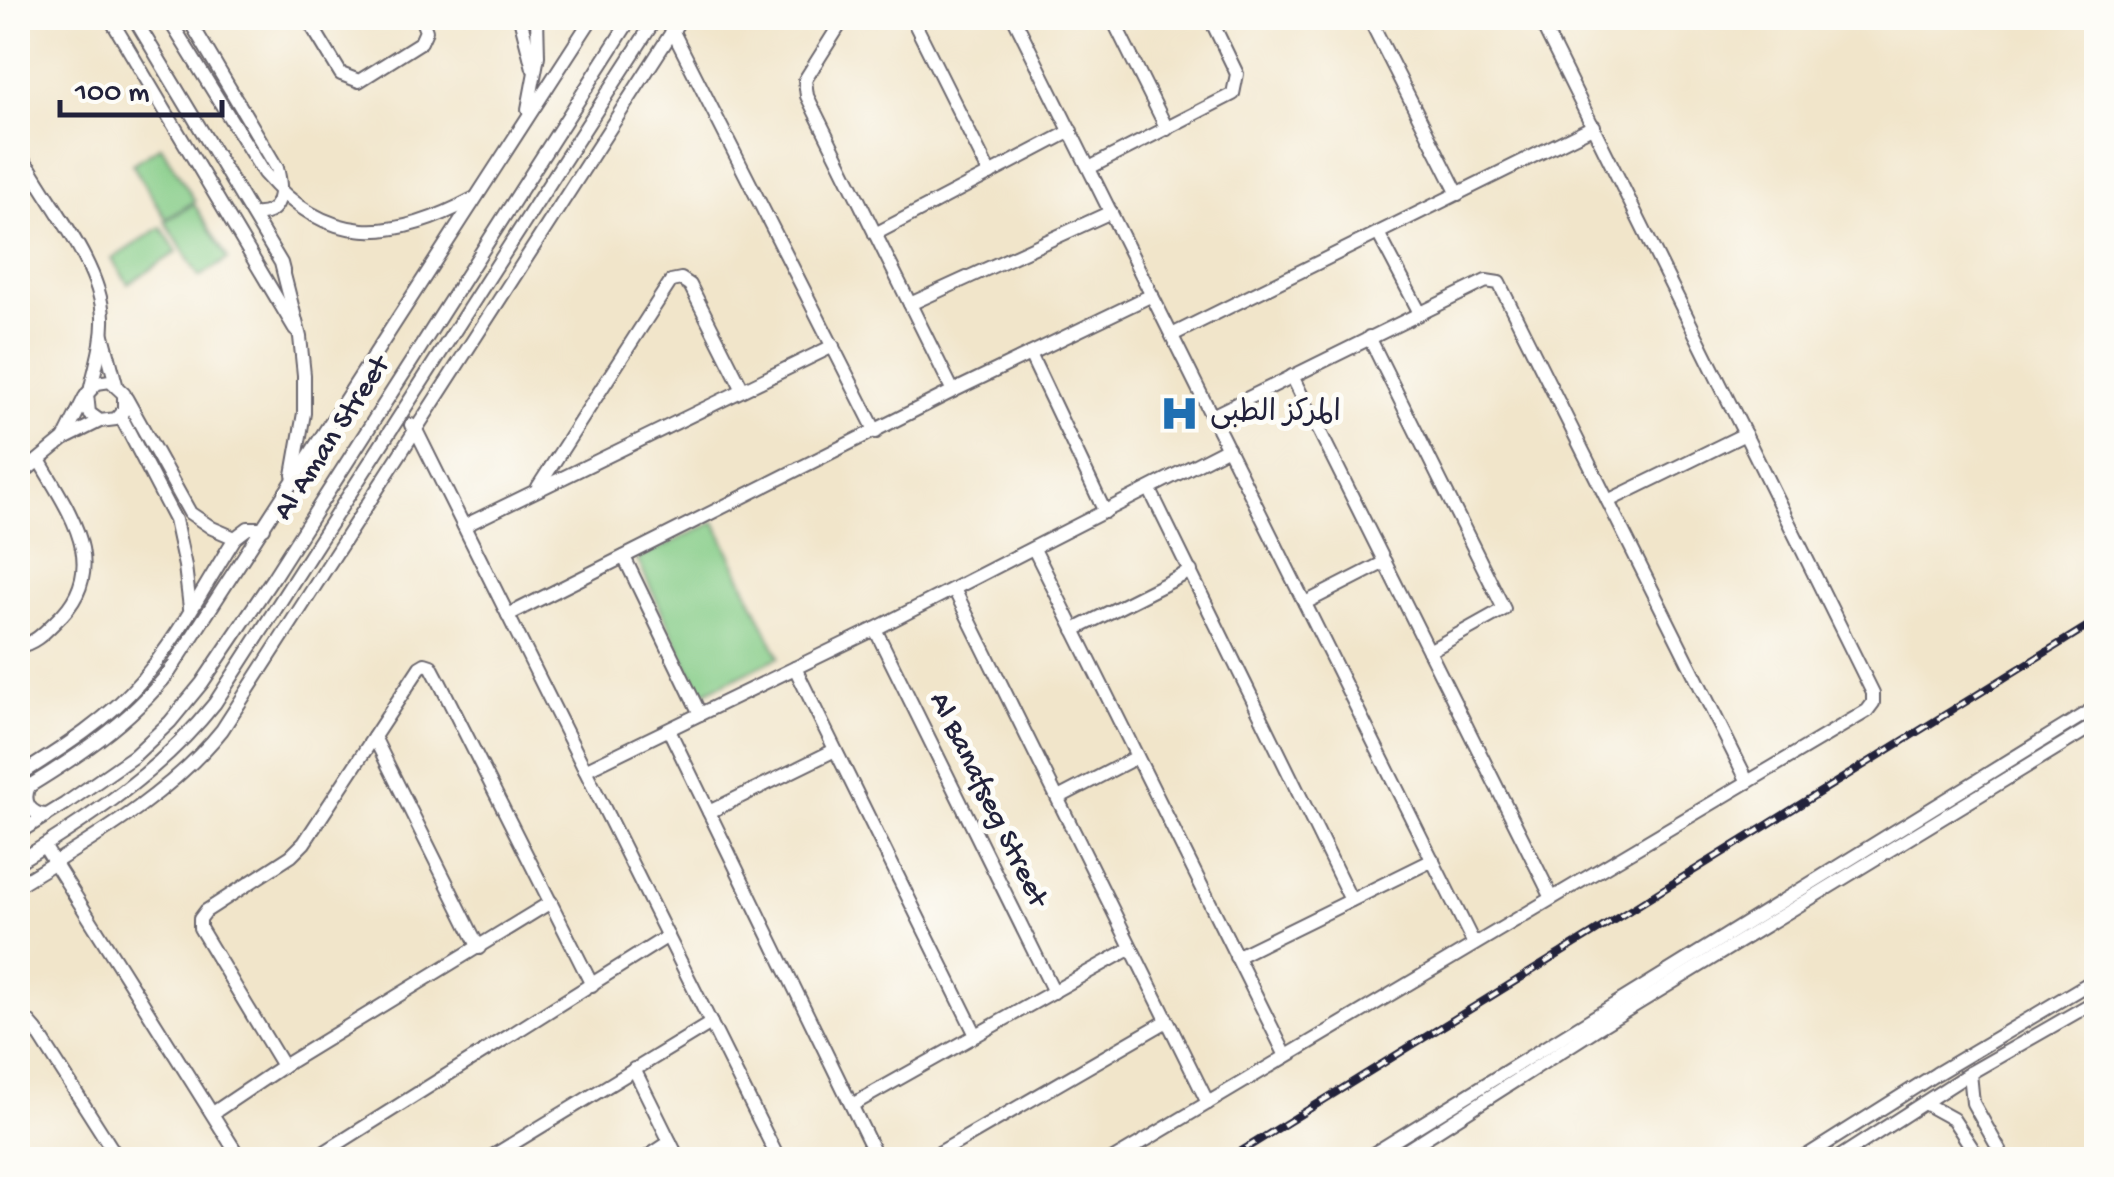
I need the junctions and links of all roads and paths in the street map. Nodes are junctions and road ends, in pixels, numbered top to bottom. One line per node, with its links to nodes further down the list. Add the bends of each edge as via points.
1 (110, 18): 42 (street)
2 (134, 18): 34 (street)
3 (168, 18): 30 (street)
4 (188, 18): 30 (street, via 272,156)
5 (306, 18): 6 (street, via 352,81 421,42)
6 (422, 18)
7 (520, 18): 21 (street)
8 (536, 18): 21 (street)
9 (592, 18): 23 (street, Al Aman Street)
10 (632, 18): 20 (street, Al Aman Street)
11 (656, 18): 22 (street)
12 (844, 18): 36 (street, via 805,88)
13 (912, 18): 29 (street)
14 (1014, 18): 26 (street)
15 (1112, 18): 25 (street)
16 (1210, 18): 25 (street, via 1234,65 1236,89)
17 (1369, 18): 31 (street)
18 (1539, 18): 24 (street)
19 (674, 22): 44 (street); 57 (street)
20 (600, 67): 22 (street); 52 (street, Al Aman Street)
21 (535, 79): 23 (street)
22 (617, 79): 54 (street)
23 (524, 122): 32 (street, Al Aman Street)
24 (1594, 126): 31 (street); 59 (street)
25 (1167, 129): 28 (street)
26 (1071, 131): 28 (street); 29 (street)
27 (18, 155): 40 (street, via 92,274)
28 (1089, 168): 33 (street)
29 (990, 174): 36 (street)
30 (282, 194): 32 (street, via 330,223 386,231 414,227); 34 (street, via 272,212)
31 (1458, 194): 35 (street)
32 (476, 198): 64 (street, Al Aman Street)
33 (1111, 212): 37 (street); 38 (street)
34 (252, 214): 42 (street, via 281,263)
35 (1378, 233): 39 (street); 41 (street)
36 (875, 234): 38 (street)
37 (1152, 295): 41 (street); 45 (street)
38 (910, 304): 50 (street)
39 (1420, 312): 43 (street); 67 (street, via 1486,281 1499,283)
40 (103, 332): 47 (street); 49 (street)
41 (1172, 335): 55 (street)
42 (300, 336): 64 (street, via 304,413)
43 (1369, 337): 46 (street); 89 (street, via 1504,609)
44 (832, 346): 48 (street); 58 (street)
45 (1030, 354): 50 (street); 68 (street)
46 (1292, 376): 55 (street); 76 (street)
47 (116, 384): 49 (street, via 103,381); 51 (street)
48 (742, 388): 65 (street); 65 (street, via 693,289 681,279 671,281)
49 (89, 390): 56 (street, via 86,407); 60 (street)
50 (953, 391): 58 (street)
51 (126, 398): 53 (street); 69 (street)
52 (384, 406): 54 (street); 78 (street, Al Aman Street)
53 (120, 415): 56 (street); 70 (street)
54 (398, 416): 57 (street); 79 (street)
55 (1212, 416): 61 (street)
56 (100, 421): 60 (street)
57 (416, 428): 71 (street); 109 (street, via 208,748 126,815)
58 (876, 432): 75 (street)
59 (1745, 434): 67 (street); 100 (street, via 1874,698 1867,710)
60 (64, 439): 62 (street)
61 (1228, 448): 66 (street); 81 (street)
62 (39, 460): 63 (street); 88 (street, via 78,527 83,574 63,614 31,643)
63 (18, 476)
64 (291, 486): 72 (street, Al Aman Street)
65 (536, 489): 71 (street)
66 (1150, 490): 68 (street); 77 (street)
67 (1608, 501): 100 (street)
68 (1105, 512): 74 (street)
69 (190, 513): 70 (street); 73 (street)
70 (174, 520): 82 (street)
71 (464, 526): 83 (street)
72 (264, 528): 73 (street, via 248,528); 87 (street, Al Aman Street)
73 (235, 538): 82 (street)
74 (1034, 549): 80 (street); 85 (street)
75 (624, 557): 83 (street); 92 (street)
76 (1385, 562): 81 (street); 89 (street)
77 (1190, 571): 85 (street); 112 (street)
78 (274, 578): 79 (street); 104 (street, Al Aman Street, via 170,722 134,756)
79 (288, 588): 106 (street, via 215,704 183,742 146,776)
80 (954, 589): 84 (street); 102 (street)
81 (1305, 603): 107 (street)
82 (190, 610): 86 (street)
83 (508, 615): 98 (street)
84 (875, 629): 90 (street); 121 (street, Al Banafseg Street)
85 (1074, 630): 97 (street)
86 (176, 632): 87 (street); 99 (street, via 119,704)
87 (190, 642): 101 (street, Al Aman Street, via 124,722)
88 (18, 646)
89 (1429, 651): 111 (street)
90 (795, 668): 92 (street); 96 (street)
91 (2096, 707): 148 (street)
92 (700, 714): 94 (street)
93 (2096, 724): 149 (street)
94 (668, 730): 98 (street); 103 (street)
95 (374, 737): 113 (street, via 420,667 431,666); 116 (street); 130 (street, via 304,843 200,918)
96 (835, 750): 103 (street); 127 (street)
97 (1137, 757): 102 (street); 118 (street)
98 (586, 770): 114 (street)
99 (18, 776)
100 (1748, 782): 111 (street)
101 (23, 790): 104 (street, via 28,806)
102 (1058, 798): 117 (street)
103 (709, 812): 135 (street)
104 (46, 815): 105 (street, Al Aman Street)
105 (18, 832)
106 (44, 846): 108 (street); 109 (street)
107 (1432, 860): 112 (street); 115 (street)
108 (18, 862)
109 (54, 862): 110 (street); 136 (street)
110 (18, 885)
111 (1552, 898): 115 (street)
112 (1351, 900): 118 (street)
113 (551, 902): 116 (street); 120 (street)
114 (668, 936): 120 (street); 125 (street)
115 (1474, 944): 129 (street)
116 (479, 948): 130 (street)
117 (1131, 948): 121 (street); 123 (street)
118 (1236, 958): 129 (street)
119 (2096, 979): 126 (street)
120 (592, 985): 140 (street)
121 (1054, 992): 127 (street)
122 (2096, 1001): 128 (street)
123 (1167, 1021): 133 (street); 146 (street)
124 (18, 1022): 138 (street, via 36,1030)
125 (711, 1024): 131 (street); 144 (street)
126 (2010, 1030): 128 (street); 150 (street)
127 (976, 1035): 135 (street)
128 (2020, 1046): 132 (street)
129 (1286, 1056): 133 (street)
130 (284, 1066): 136 (street)
131 (634, 1069): 137 (street); 141 (street)
132 (1970, 1073): 134 (street); 153 (street, via 1973,1103)
133 (1208, 1103): 147 (street)
134 (1924, 1104): 151 (street); 152 (street, via 1954,1119)
135 (852, 1105): 145 (street)
136 (214, 1113): 139 (street)
137 (670, 1142): 142 (street); 143 (street)
138 (119, 1160)
139 (240, 1160)
140 (312, 1160)
141 (486, 1160)
142 (643, 1160)
143 (679, 1160)
144 (778, 1160)
145 (878, 1160)
146 (927, 1160)
147 (1112, 1160)
148 (1363, 1160)
149 (1391, 1160)
150 (1800, 1160)
151 (1836, 1160)
152 (1980, 1160)
153 (2005, 1160)

